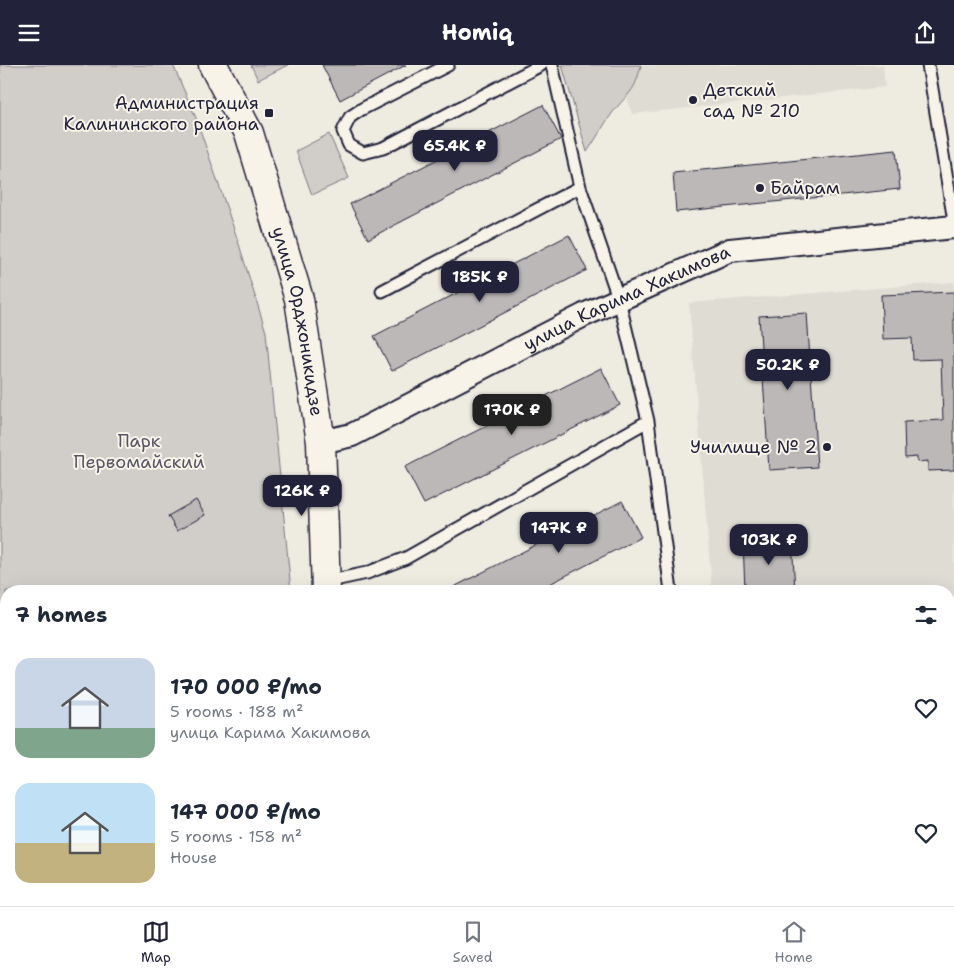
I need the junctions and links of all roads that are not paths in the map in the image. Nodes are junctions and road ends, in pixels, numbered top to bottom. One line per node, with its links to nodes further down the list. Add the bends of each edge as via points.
1 (213, 65): 12 (main road, улица Орджоникидзе, via 249,133 299,299)
2 (448, 65): 3 (lane, via 350,117 343,131 349,145 363,153 383,149)
3 (541, 65)
4 (552, 65): 6 (lane)
5 (928, 65): 7 (lane)
6 (580, 187): 9 (lane); 10 (lane)
7 (954, 221)
8 (954, 227): 10 (street, улица Карима Хакимова, via 730,250)
9 (382, 291)
10 (619, 300): 11 (lane); 12 (street, улица Карима Хакимова, via 352,435)
11 (648, 421): 14 (lane, via 406,558); 15 (lane)
12 (321, 442): 13 (main road, улица Орджоникидзе)
13 (325, 585)
14 (331, 585)
15 (670, 585)

